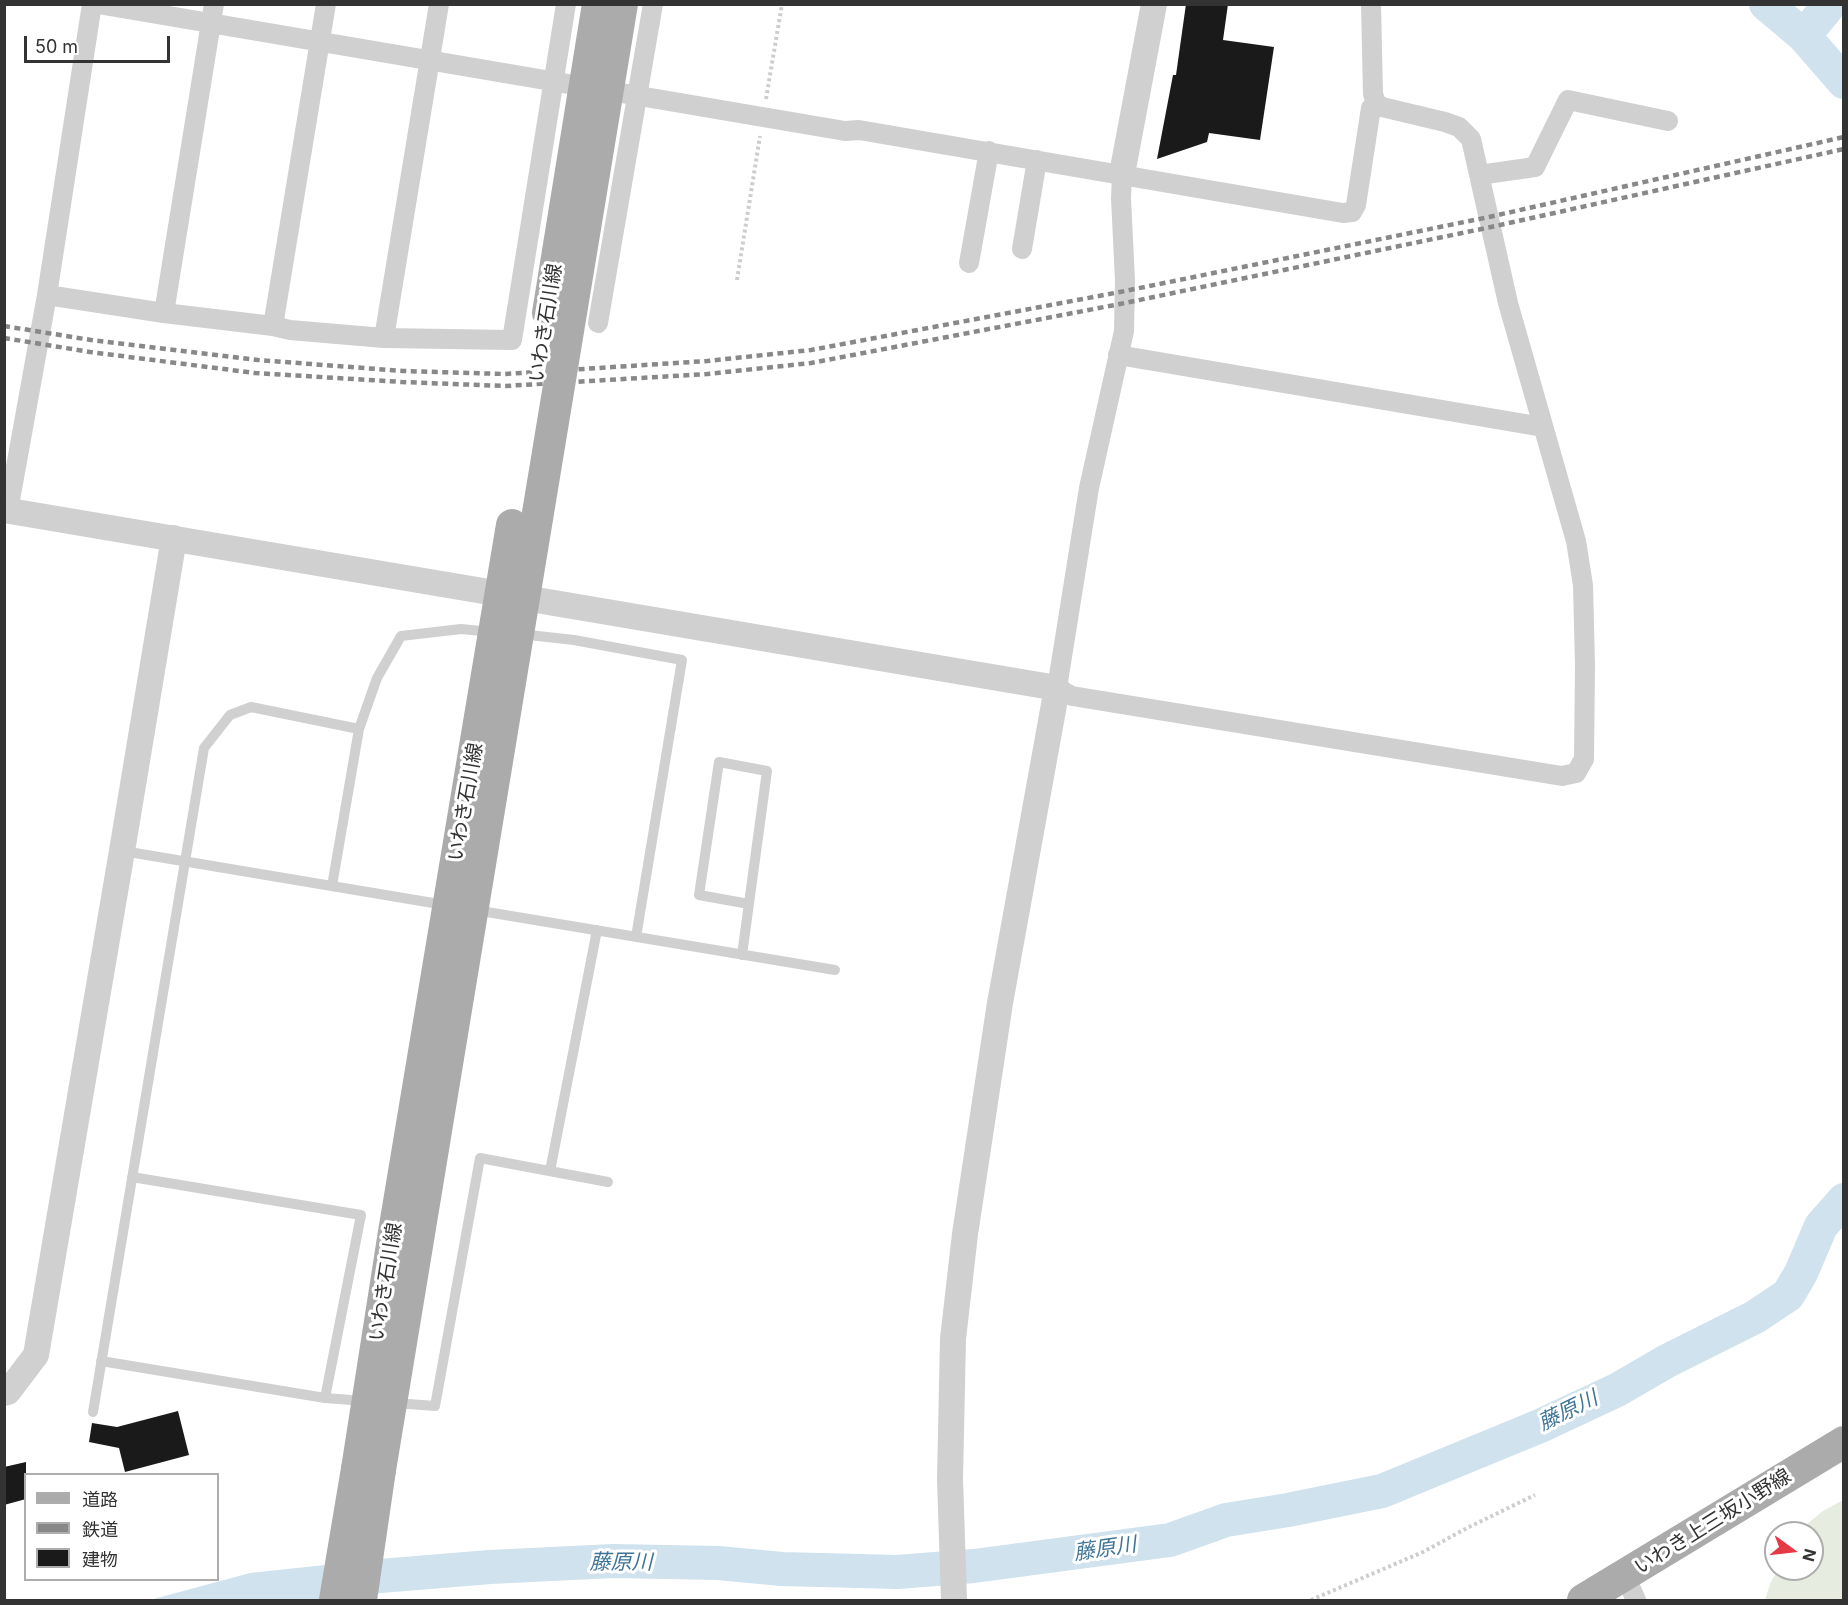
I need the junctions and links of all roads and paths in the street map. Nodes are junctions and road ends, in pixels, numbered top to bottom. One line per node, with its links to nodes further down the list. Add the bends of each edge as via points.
1 (92, 4): 27 (street)
2 (98, 4): 12 (street)
3 (326, 4): 13 (street)
4 (440, 4): 14 (street)
5 (566, 4): 15 (street)
6 (598, 4): 54 (main road, いわき石川線, bridge, via 394,1232)
7 (622, 4): 54 (main road, いわき石川線, bridge)
8 (653, 4): 16 (street)
9 (782, 4): 18 (path)
10 (1154, 4): 22 (street)
11 (1371, 4): 17 (street)
12 (213, 14): 13 (street); 28 (street)
13 (320, 42): 14 (street); 30 (street)
14 (430, 60): 15 (street); 31 (street)
15 (554, 80): 16 (street); 31 (street, via 512,340)
16 (636, 94): 18 (street); 29 (street)
17 (1376, 103): 22 (street, via 1371,108 1352,212); 23 (street, via 1459,127 1471,139)
18 (764, 117): 20 (street); 26 (path)
19 (1668, 121): 23 (street, via 1568,100 1534,167)
20 (989, 151): 21 (street); 25 (street)
21 (1037, 160): 22 (street); 24 (street)
22 (1122, 174): 32 (street, via 1124,331)
23 (1479, 175): 33 (street, via 1508,303)
24 (1022, 249)
25 (969, 263)
26 (737, 280)
27 (47, 295): 28 (street); 34 (street)
28 (164, 314): 30 (street)
29 (598, 323)
30 (273, 326): 31 (street)
31 (384, 338)
32 (1118, 355): 33 (street); 36 (street, via 1089,488)
33 (1543, 427): 36 (street, via 1576,541 1583,585 1584,759 1575,773 1538,773 1072,696)
34 (6, 511): 35 (street)
35 (174, 538): 36 (street); 38 (street)
36 (1057, 688): 59 (street, via 1000,1003 953,1340 950,1479)
37 (359, 729): 39 (lane, via 251,707 230,715 204,748); 40 (lane); 43 (lane, via 377,678 401,636 461,629 574,640 682,660)
38 (122, 851): 39 (lane); 50 (street, via 36,1355)
39 (184, 862): 40 (lane); 47 (lane)
40 (332, 886): 42 (lane)
41 (749, 904): 41 (lane, via 767,771 718,762 699,895); 44 (lane)
42 (597, 930): 43 (lane); 46 (lane)
43 (636, 937): 44 (lane)
44 (742, 955): 45 (lane)
45 (835, 970)
46 (550, 1171): 48 (lane); 51 (lane, via 480,1158 435,1406)
47 (132, 1177): 49 (lane); 51 (lane, via 361,1215)
48 (608, 1182)
49 (101, 1361): 51 (lane); 52 (lane)
50 (4, 1393)
51 (325, 1398)
52 (93, 1412)
53 (1844, 1442): 56 (main road, いわき上三坂小野線)
54 (366, 1481): 57 (main road, いわき石川線); 58 (main road, いわき石川線)
55 (1535, 1495): 60 (path, via 1423,1552)
56 (1630, 1588): 61 (main road, いわき上三坂小野線)
57 (335, 1600)
58 (361, 1600)
59 (954, 1600)
60 (1311, 1600)
61 (1583, 1600)

